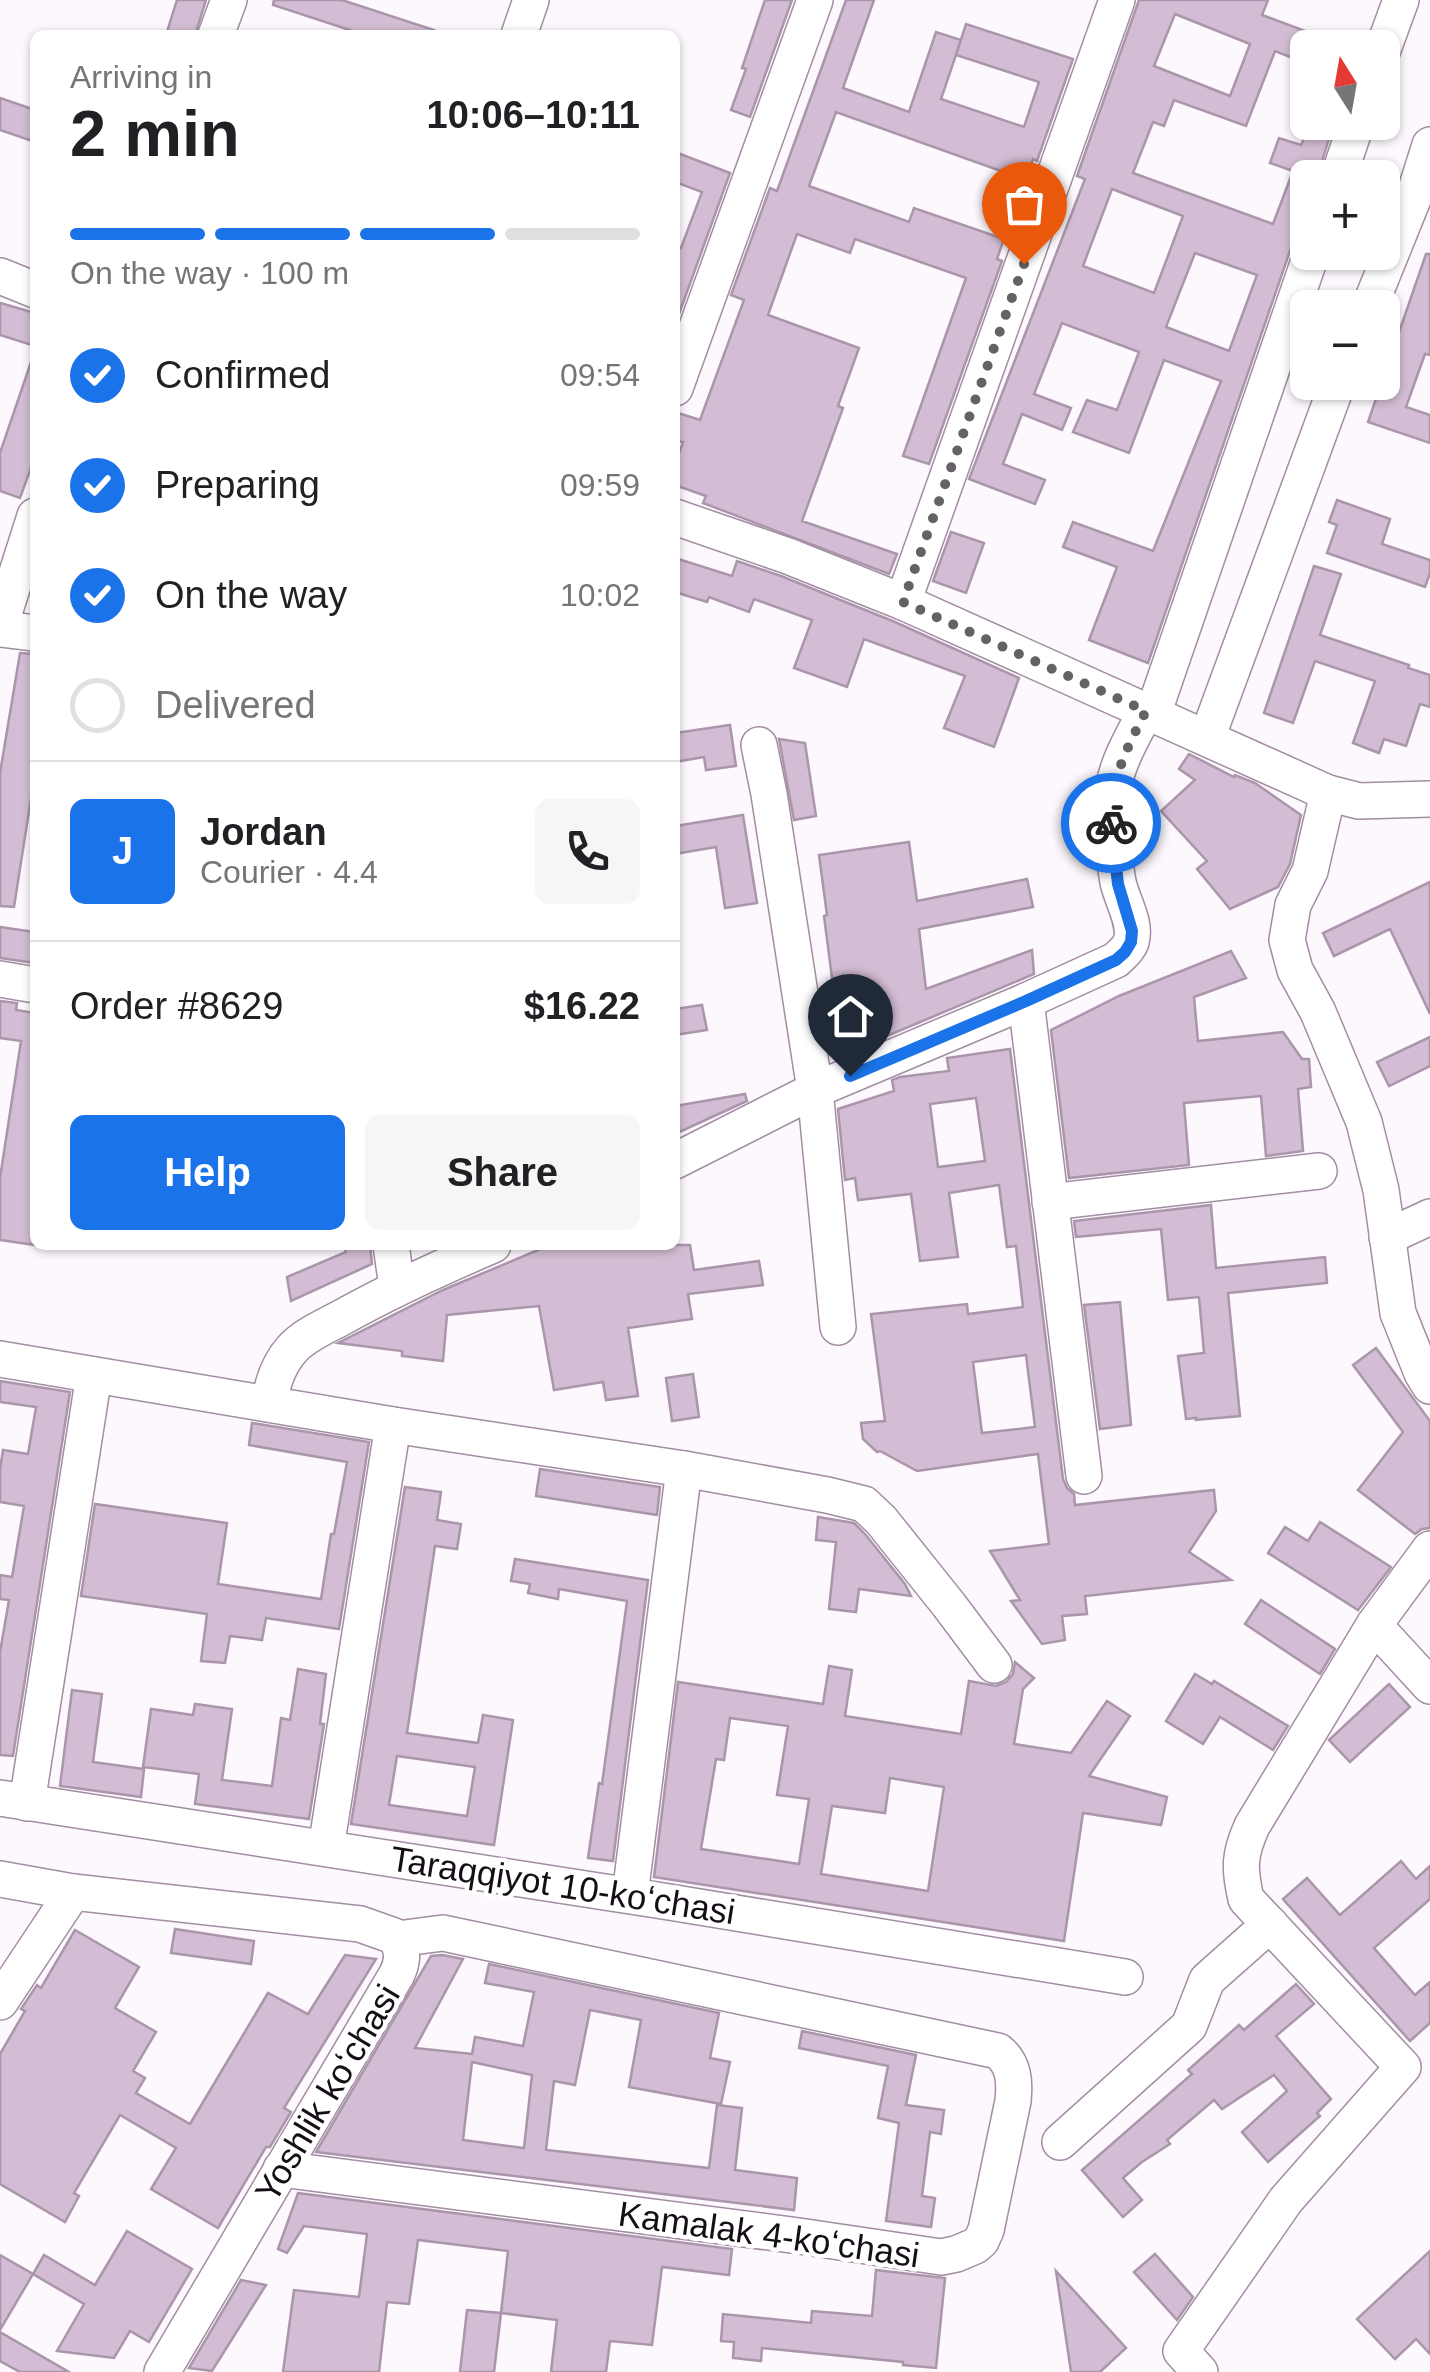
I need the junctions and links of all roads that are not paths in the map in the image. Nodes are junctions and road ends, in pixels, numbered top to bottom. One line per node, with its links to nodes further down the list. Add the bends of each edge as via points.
1 (229, 0): 6 (street)
2 (531, 0): 7 (street)
3 (815, 0): 14 (street)
4 (1118, 0): 18 (street)
5 (1402, 0): 8 (street)
6 (218, 30)
7 (521, 30)
8 (1390, 30)
9 (1430, 146): 13 (street)
10 (1306, 270): 21 (street)
11 (0, 276): 12 (street)
12 (30, 288)
13 (1376, 290)
14 (680, 374)
15 (1331, 400): 22 (street)
16 (680, 519): 18 (street)
17 (30, 534): 19 (street)
18 (903, 602): 21 (street)
19 (0, 628): 20 (street)
20 (30, 632)
21 (1150, 713): 22 (street); 28 (street, via 1112,790 1118,884 1131,942 1116,960)
22 (1207, 738): 24 (street)
23 (759, 746): 29 (street)
24 (1328, 793): 25 (street, via 1359,801); 34 (street, via 1287,940 1364,1122)
25 (1430, 799)
26 (0, 979): 27 (street)
27 (30, 984)
28 (1026, 1001): 29 (street); 32 (street)
29 (814, 1090): 30 (street); 38 (street)
30 (680, 1158)
31 (1319, 1171): 32 (street)
32 (1050, 1202): 45 (street)
33 (1430, 1217): 34 (street)
34 (1387, 1237): 41 (street, via 1398,1313)
35 (392, 1250): 37 (street)
36 (481, 1250): 37 (street)
37 (397, 1286): 42 (street, via 294,1346)
38 (838, 1328)
39 (0, 1359): 40 (street)
40 (94, 1375): 42 (street); 50 (street)
41 (1430, 1386)
42 (269, 1404): 43 (street)
43 (393, 1425): 44 (street); 51 (street)
44 (684, 1470): 48 (street, via 864,1504); 54 (street)
45 (1084, 1476)
46 (1430, 1549): 47 (street)
47 (1374, 1624): 49 (street); 55 (street, via 1242,1848 1246,1899)
48 (994, 1665)
49 (1430, 1686)
50 (14, 1800): 51 (street, Taraqqiyot 10-koʻchasi)
51 (326, 1848): 54 (street, Taraqqiyot 10-koʻchasi)
52 (0, 1878): 53 (street, Yoshlik koʻchasi)
53 (72, 1892): 56 (street, Yoshlik koʻchasi, via 360,1924); 58 (street)
54 (630, 1896): 57 (street, Taraqqiyot 10-koʻchasi)
55 (1270, 1924): 59 (street, via 1207,1980 1189,2026); 61 (street, via 1404,2067 1286,2200)
56 (397, 1939): 60 (street, Yoshlik koʻchasi, via 397,1974); 60 (street, Kamalak 4-koʻchasi, via 444,1933 998,2051 1012,2070 1013,2100 986,2230 965,2251 941,2258)
57 (1125, 1977)
58 (0, 2002)
59 (1060, 2142)
60 (282, 2169): 62 (street, Yoshlik koʻchasi)
61 (1183, 2365)
62 (162, 2372)

